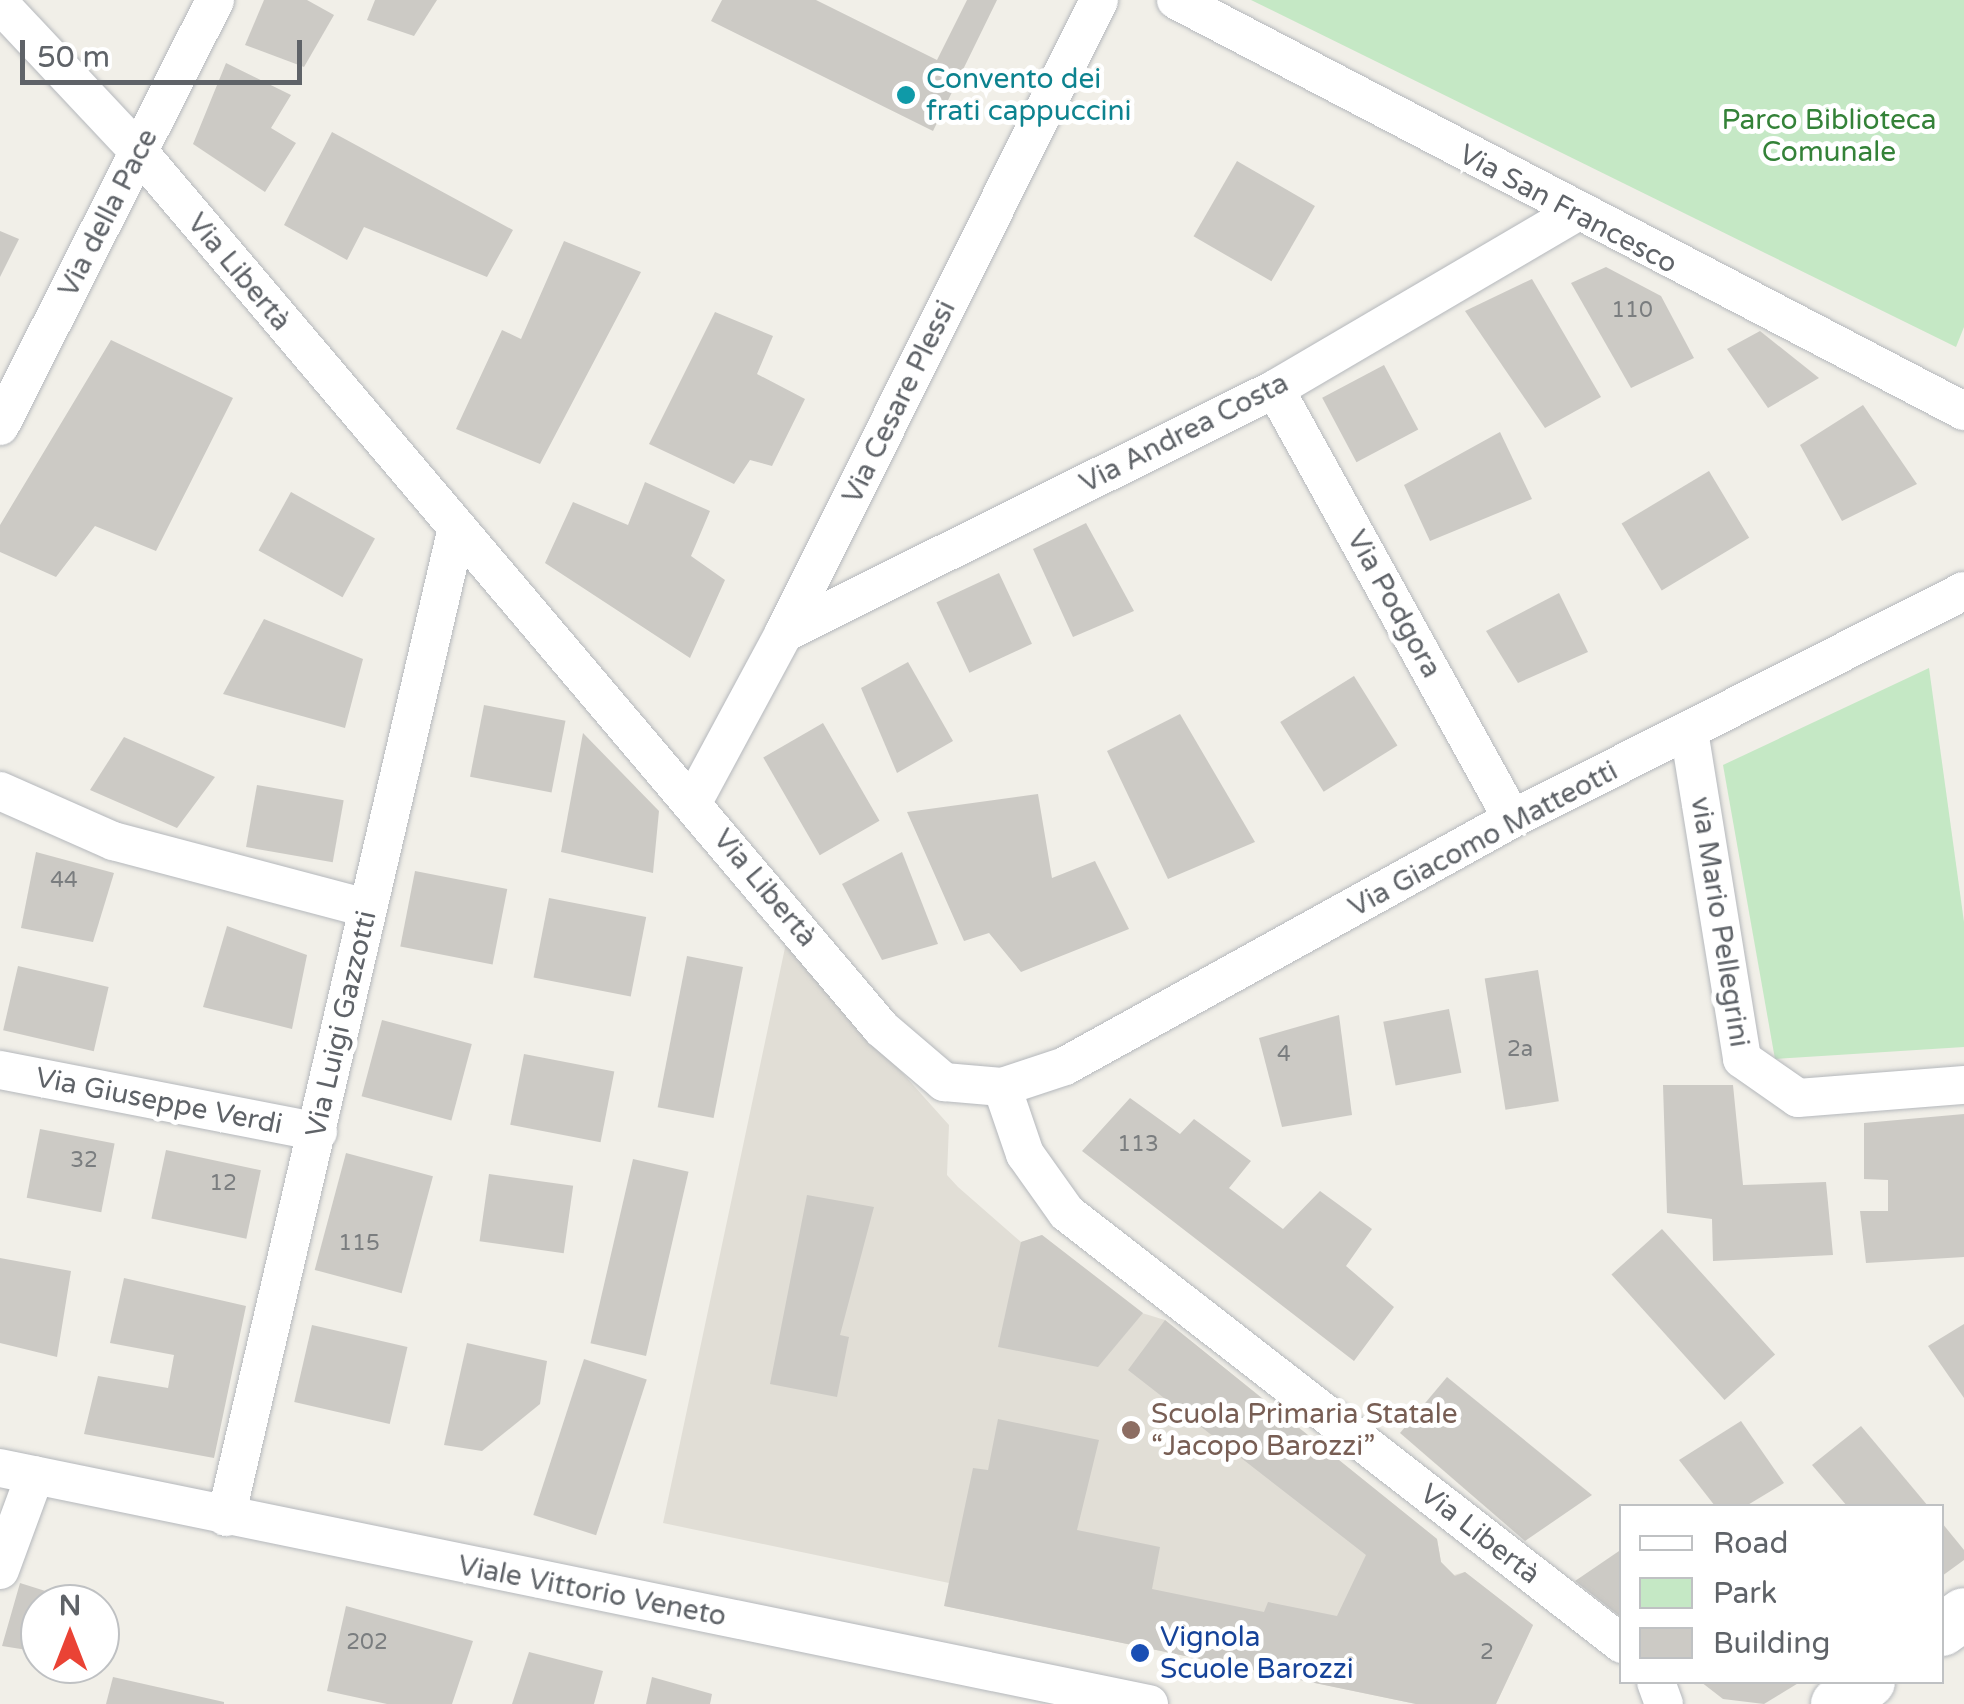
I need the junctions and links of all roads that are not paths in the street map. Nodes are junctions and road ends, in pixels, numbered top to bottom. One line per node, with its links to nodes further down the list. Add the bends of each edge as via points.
1 (215, 0): 5 (street, Via della Pace)
2 (1099, 0): 12 (street, Via Cesare Plessi)
3 (1176, 0): 6 (street, Via San Francesco)
4 (0, 4): 5 (street, Via Libertà)
5 (139, 152): 8 (street, Via della Pace); 10 (street, Via Libertà)
6 (1574, 213): 7 (street, Via Andrea Costa); 9 (street, Via San Francesco)
7 (1275, 389): 12 (street, Via Andrea Costa); 16 (street, Via Podgora)
8 (4, 410)
9 (1964, 411)
10 (456, 532): 15 (street, Via Libertà); 17 (street, Via Luigi Gazzotti)
11 (1964, 590): 13 (street, Via Giacomo Matteotti)
12 (784, 633): 15 (street, Via Cesare Plessi)
13 (1689, 731): 16 (street, Via Giacomo Matteotti); 19 (street, via Mario Pellegrini, via 1742,1060 1798,1098)
14 (0, 791): 17 (street, via 113,841)
15 (692, 802): 20 (street, Via Libertà, via 904,1052 944,1082)
16 (1512, 819): 20 (street, Via Giacomo Matteotti, via 1065,1066)
17 (367, 908): 21 (street, Via Luigi Gazzotti)
18 (0, 1070): 21 (street, Via Giuseppe Verdi)
19 (1964, 1085)
20 (1002, 1087): 25 (street, Via Libertà, via 1025,1154 1067,1213)
21 (318, 1132): 23 (street, Via Luigi Gazzotti)
22 (17, 1472): 23 (street, Viale Vittorio Veneto); 24 (street, Viale Vittorio Veneto)
23 (226, 1517): 27 (street, Viale Vittorio Veneto)
24 (0, 1570)
25 (1619, 1642)
26 (1866, 1684): 28 (main road)
27 (1149, 1704)
28 (1838, 1704)

